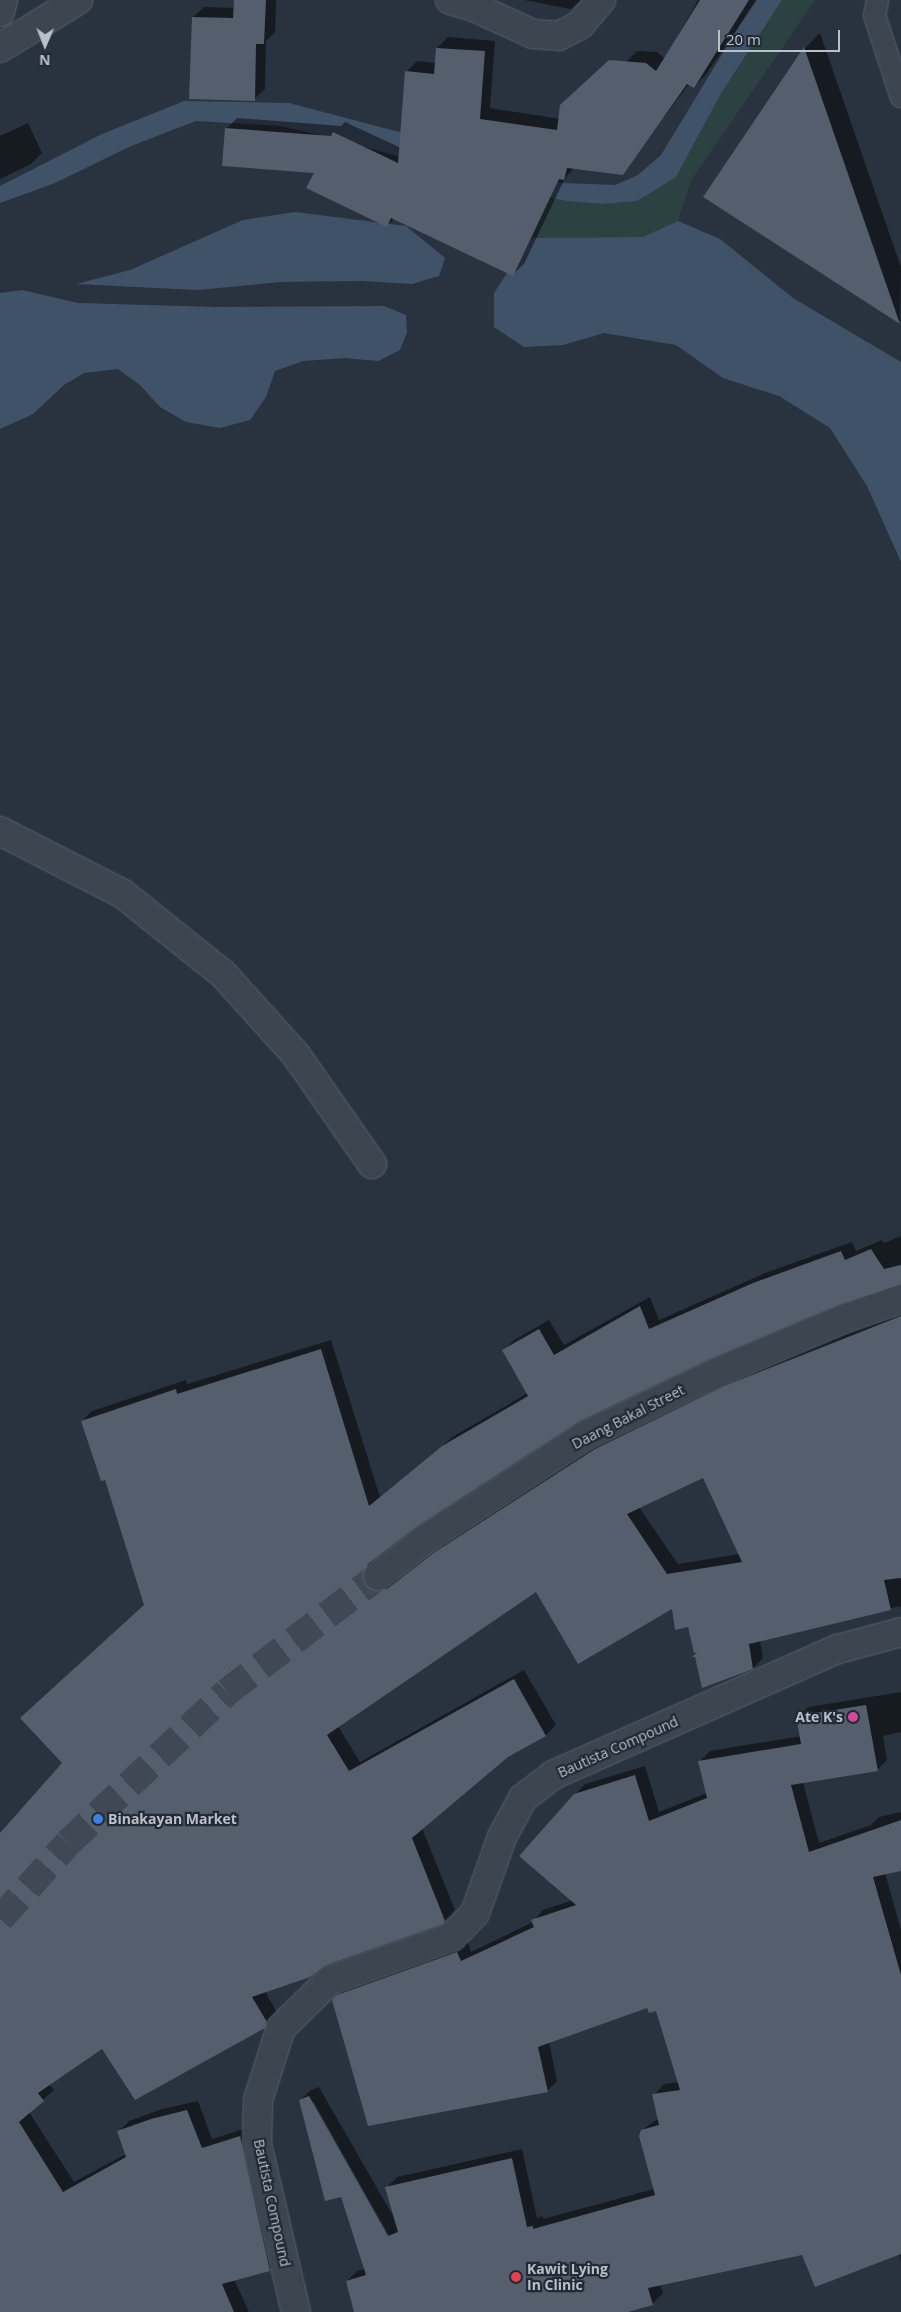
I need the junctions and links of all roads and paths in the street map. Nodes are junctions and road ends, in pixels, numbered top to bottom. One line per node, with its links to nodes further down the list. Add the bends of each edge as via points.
1 (3, 0): 6 (street)
2 (78, 0): 7 (street)
3 (450, 0): 4 (street, via 533,34 559,36 580,25)
4 (601, 0)
5 (877, 0): 8 (lane, via 874,15)
6 (0, 12)
7 (0, 48)
8 (901, 98)
9 (0, 831): 10 (street, via 123,894 224,975 296,1054)
10 (372, 1164)
11 (901, 1299): 12 (street, Daang Bakal Street, via 844,1319 718,1372 587,1435 426,1539)
12 (378, 1576)
13 (901, 1632): 14 (street, Bautista Compound, via 838,1649 553,1775 523,1798 502,1836 475,1913 452,1937 329,1981 281,2028 258,2100 257,2144)
14 (296, 2312)

